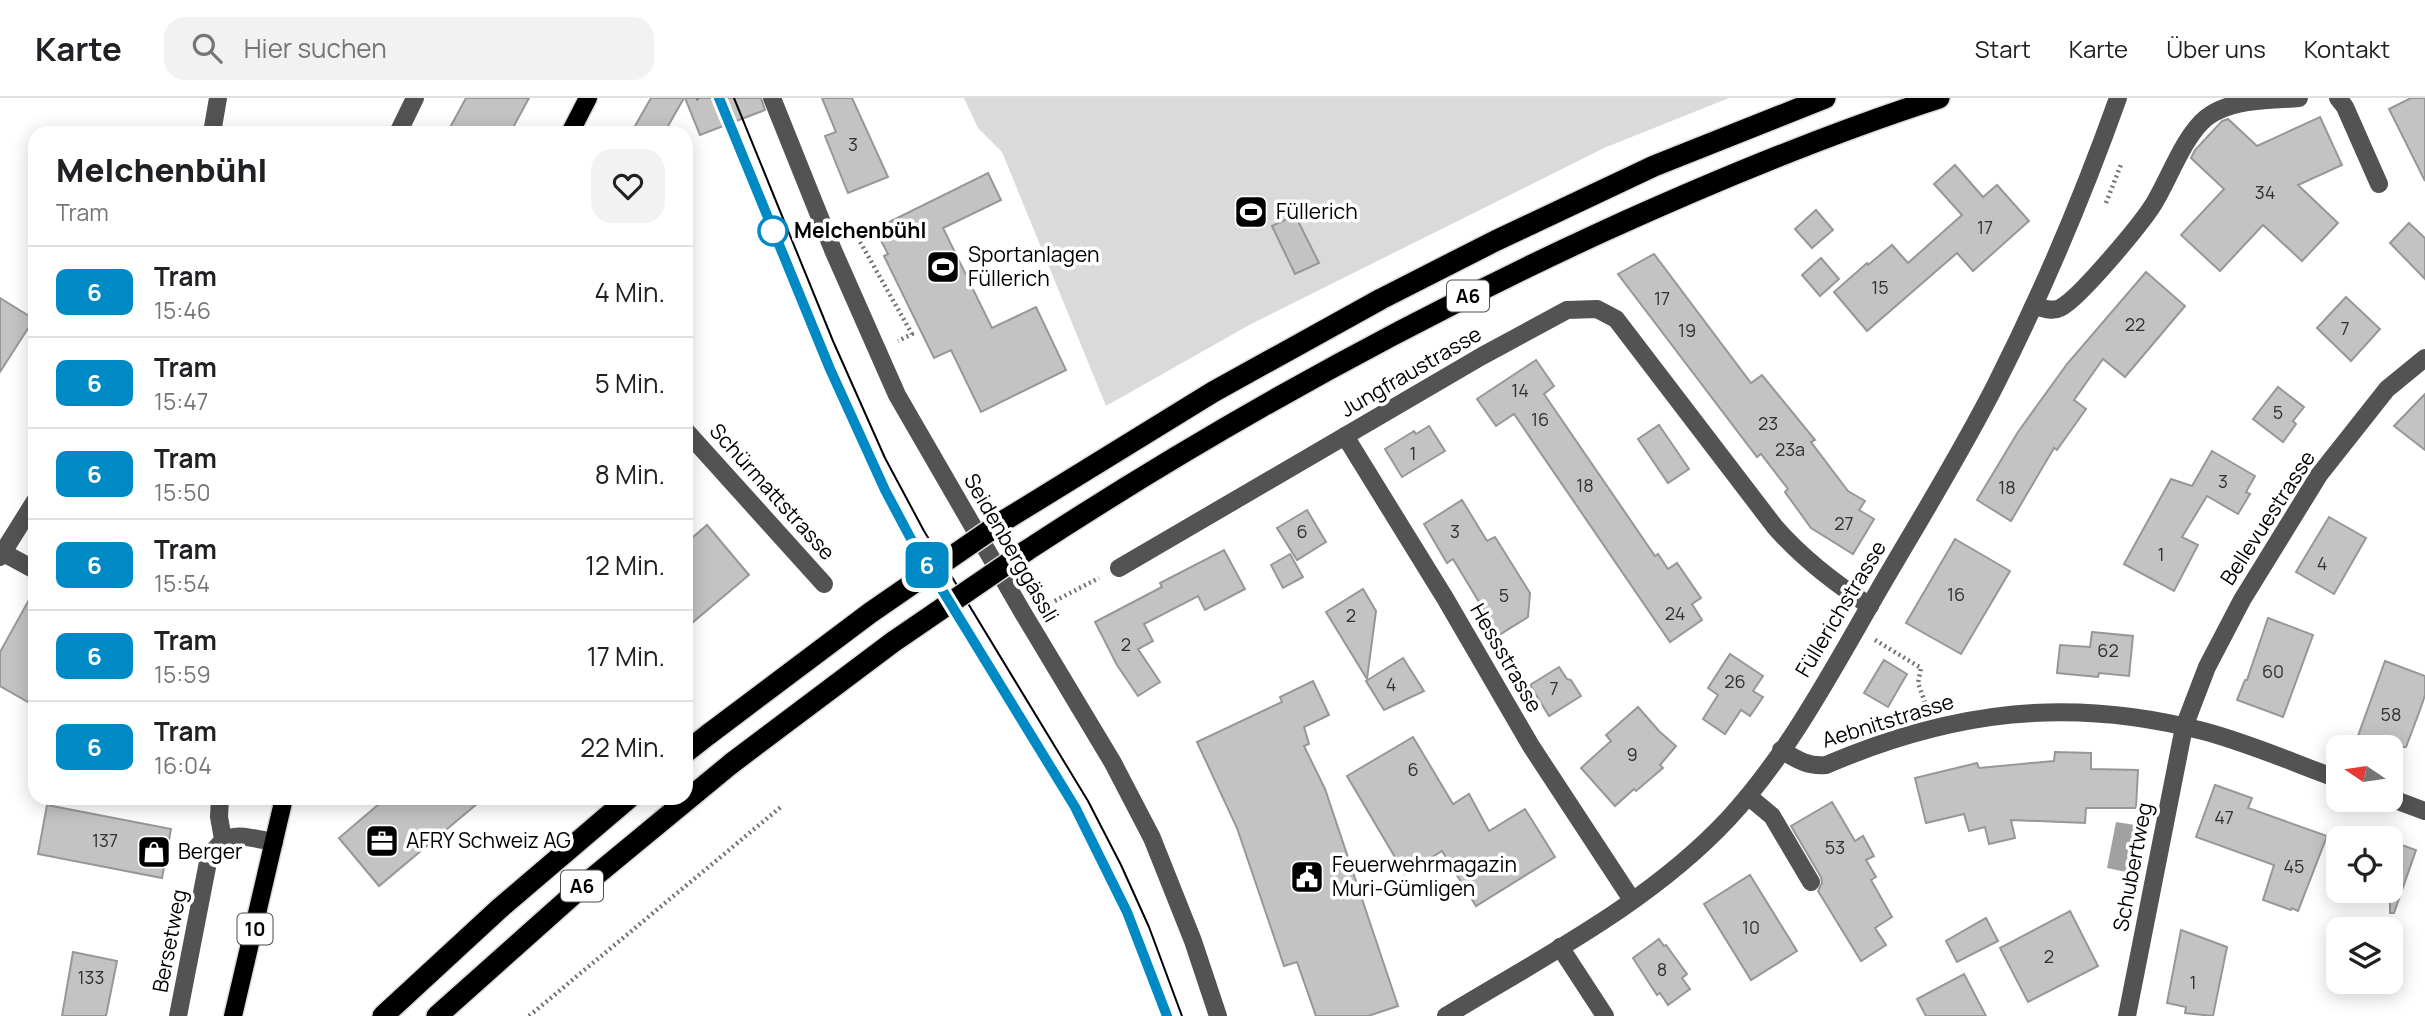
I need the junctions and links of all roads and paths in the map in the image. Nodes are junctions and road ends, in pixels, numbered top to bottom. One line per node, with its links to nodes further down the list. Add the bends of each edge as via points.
1 (218, 98): 10 (street)
2 (415, 98): 11 (street)
3 (588, 98): 12 (main road)
4 (772, 98): 52 (street, Seidenberggässli, via 897,395 1113,763 1152,838)
5 (1825, 98): 30 (highway, A6, bridge, via 1654,166 1296,344 1005,520 849,628)
6 (1938, 98): 33 (highway, A6, bridge, via 1742,171 1594,236 1312,378 1026,551 893,642)
7 (2118, 98): 15 (street, Füllerichstrasse)
8 (2299, 98): 15 (street, via 2227,105 2205,118 2143,219 2076,294 2060,308)
9 (2338, 98): 13 (street)
10 (213, 126)
11 (401, 126)
12 (574, 126)
13 (2379, 184)
14 (846, 229): 16 (path, via 854,231 912,334)
15 (2034, 306): 25 (street, Füllerichstrasse, via 1983,408)
16 (894, 343)
17 (2425, 358): 29 (street, Bellevuestrasse, via 2387,388 2319,475 2242,600 2207,667)
18 (1345, 436): 23 (street, Jungfraustrasse); 25 (street, Jungfraustrasse, via 1567,310 1598,309 1616,319 1793,548); 45 (street, Hessstrasse, via 1531,746)
19 (693, 439): 24 (street, Schürmattstrasse)
20 (28, 512): 21 (street)
21 (1, 554): 22 (street)
22 (28, 567)
23 (1119, 568): 26 (path)
24 (824, 584)
25 (1870, 606): 27 (street, Füllerichstrasse)
26 (1038, 609)
27 (1852, 635): 28 (path, via 1864,641 1872,638 1921,668 1918,683); 31 (street, Füllerichstrasse)
28 (1928, 710)
29 (2184, 727): 31 (street, Aebnitstrasse, via 2120,715 2043,711 1933,727 1826,765 1804,764); 32 (street, Aebnitstrasse); 55 (street, Schubertweg)
30 (693, 747)
31 (1781, 750): 34 (street, Füllerichstrasse)
32 (2326, 775)
33 (693, 795)
34 (1748, 796): 44 (street, via 1772,816); 45 (street, Füllerichstrasse, via 1685,860)
35 (2403, 803): 41 (street)
36 (220, 805): 42 (street)
37 (282, 805): 43 (main road, 10)
38 (621, 805): 49 (highway, A6)
39 (681, 805): 50 (highway, A6, bridge, via 584,884)
40 (782, 806): 51 (path)
41 (2425, 811)
42 (223, 839): 43 (street); 47 (street, Bersetweg, via 208,862)
43 (274, 842): 48 (main road, 10)
44 (1811, 882)
45 (1632, 901): 46 (street, Füllerichstrasse)
46 (1560, 947): 53 (street, Füllerichstrasse); 54 (street)
47 (178, 1016)
48 (233, 1016)
49 (383, 1016)
50 (437, 1016)
51 (529, 1016)
52 (1218, 1016)
53 (1446, 1016)
54 (1605, 1016)
55 (2127, 1016)

